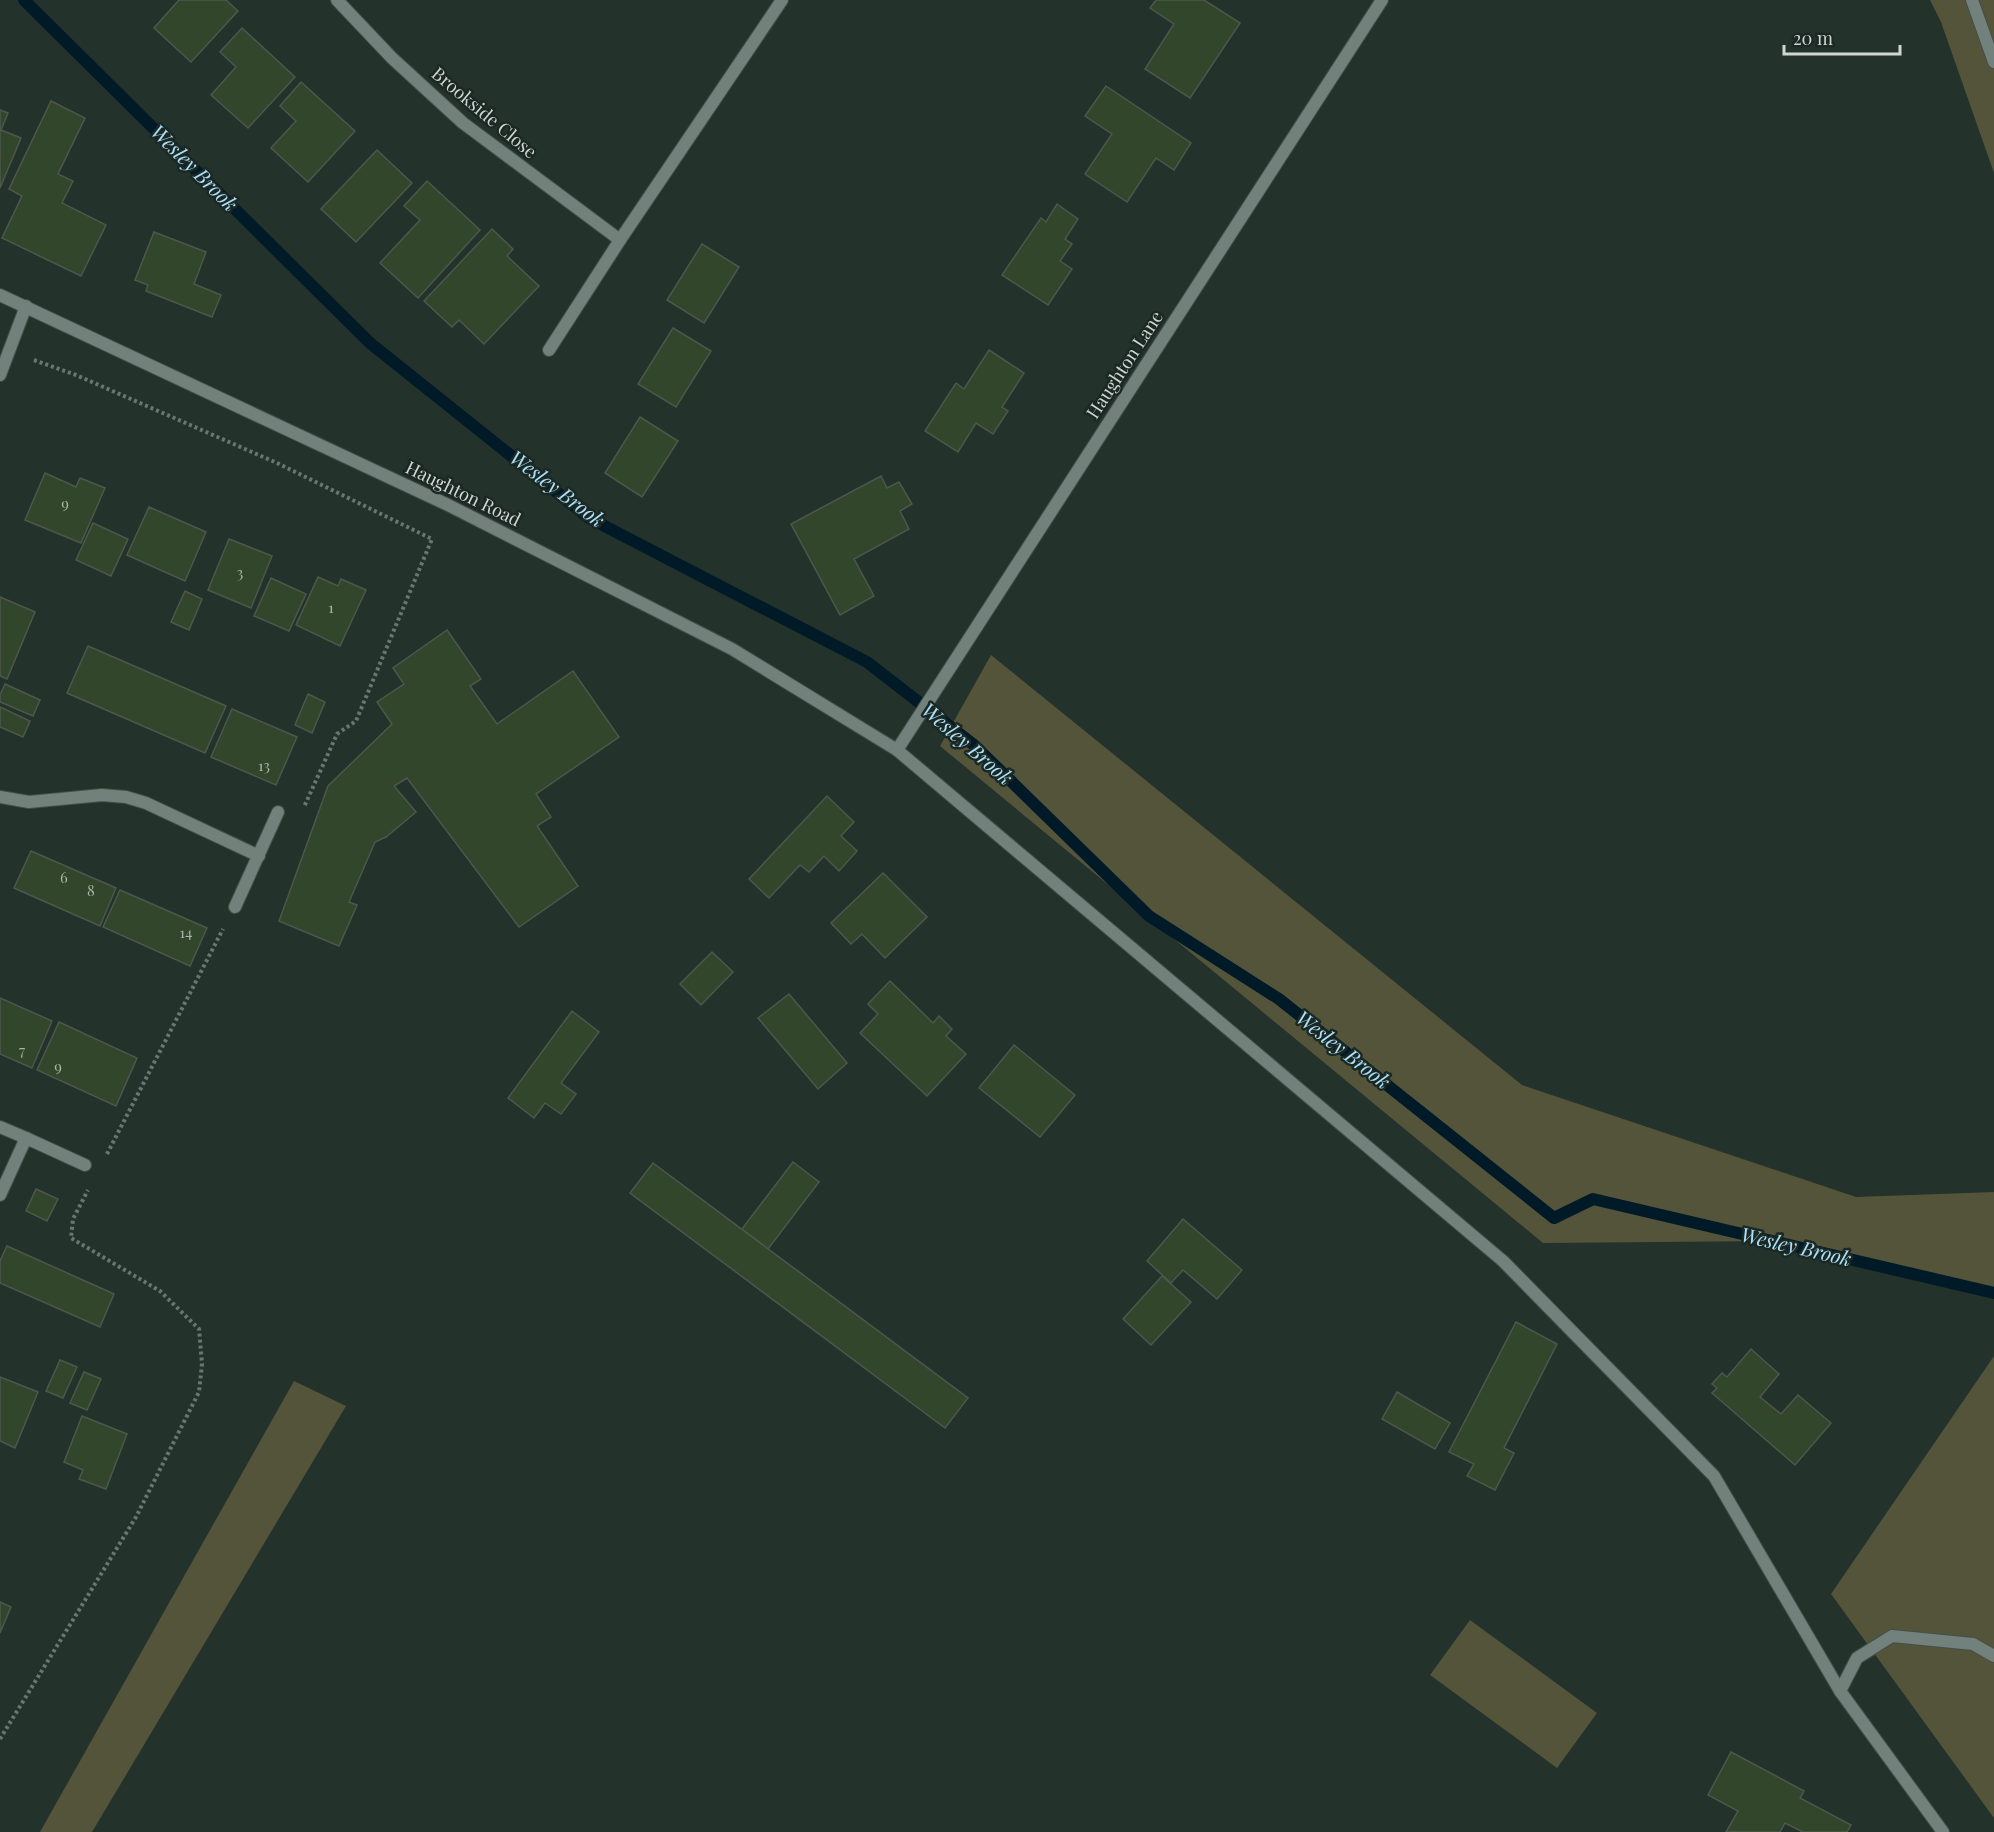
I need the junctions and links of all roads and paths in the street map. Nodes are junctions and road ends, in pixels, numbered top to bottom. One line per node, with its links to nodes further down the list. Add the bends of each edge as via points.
1 (337, 0): 6 (street, Brookside Close, via 392,58 463,123)
2 (782, 0): 6 (street)
3 (1382, 0): 12 (street, Haughton Lane)
4 (1972, 0): 5 (street)
5 (1994, 62)
6 (620, 240): 9 (street)
7 (0, 295): 8 (street, Haughton Road)
8 (26, 306): 10 (street); 12 (street, Haughton Road, via 448,505 732,649)
9 (549, 350)
10 (8, 351): 11 (street); 14 (path, via 76,375 277,462 432,539 356,721 337,734 298,820)
11 (0, 375)
12 (897, 750): 24 (street, Haughton Road, via 1503,1261 1714,1476)
13 (0, 797): 15 (street, via 29,801 126,797)
14 (278, 812): 15 (street)
15 (259, 856): 16 (street)
16 (235, 907): 19 (path)
17 (0, 1127): 18 (street)
18 (26, 1138): 20 (street); 22 (street)
19 (103, 1161)
20 (85, 1165)
21 (92, 1181): 25 (path, via 73,1219 71,1238 160,1290 199,1329 199,1392 136,1517)
22 (0, 1195)
23 (1994, 1656): 24 (street, via 1973,1644 1892,1636 1857,1658)
24 (1840, 1691): 26 (street, Haughton Road)
25 (0, 1739)
26 (1943, 1832)

